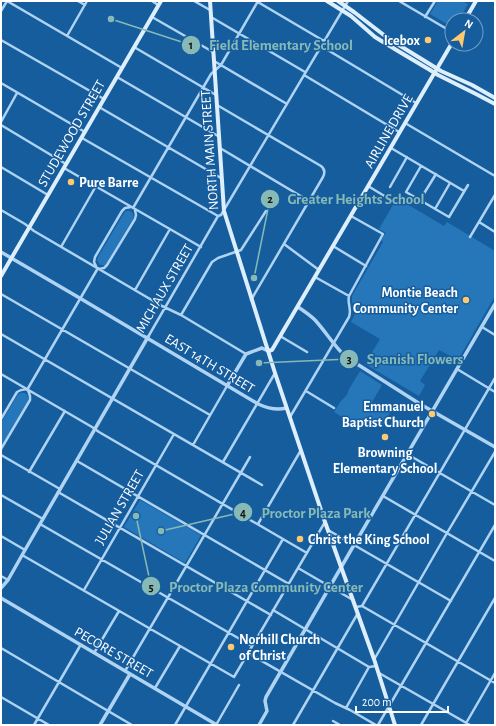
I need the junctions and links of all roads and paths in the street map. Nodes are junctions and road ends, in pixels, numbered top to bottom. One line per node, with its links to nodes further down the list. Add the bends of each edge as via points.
1 (7, 1): 19 (street); 27 (street)
2 (78, 1): 16 (street)
3 (87, 1): 16 (street)
4 (152, 1): 15 (street)
5 (194, 1): 20 (street)
6 (210, 1): 20 (main road, NORTH MAIN STREET)
7 (257, 1): 26 (street); 30 (street)
8 (327, 1): 18 (main road)
9 (338, 1): 17 (main road)
10 (348, 1): 17 (street, MICHAUX STREET)
11 (399, 1): 24 (street)
12 (435, 1): 24 (street)
13 (470, 1): 14 (street)
14 (475, 2): 21 (main road)
15 (160, 3): 22 (main road, STUDEWOOD STREET)
16 (85, 5): 27 (street)
17 (345, 5): 18 (street, MICHAUX STREET); 28 (main road)
18 (342, 10): 30 (street, MICHAUX STREET); 31 (main road)
19 (1, 11)
20 (211, 11): 23 (main road, NORTH MAIN STREET)
21 (469, 12)
22 (152, 17): 33 (main road, STUDEWOOD STREET); 35 (street)
23 (211, 17): 26 (street); 35 (main road, NORTH MAIN STREET)
24 (425, 17): 25 (street)
25 (444, 28)
26 (239, 33): 37 (street); 42 (street)
27 (67, 36): 38 (street)
28 (389, 39): 31 (main road); 39 (main road)
29 (1, 40): 49 (street)
30 (324, 41): 32 (street, MICHAUX STREET)
31 (385, 44): 41 (main road)
32 (321, 46): 42 (street, MICHAUX STREET); 50 (street)
33 (134, 47): 38 (main road, STUDEWOOD STREET); 45 (street)
34 (447, 52): 39 (main road, AIRLINE DRIVE)
35 (214, 53): 36 (main road, NORTH MAIN STREET)
36 (214, 60): 37 (street); 40 (main road, NORTH MAIN STREET)
37 (221, 64): 40 (street); 52 (street)
38 (122, 68): 43 (main road, STUDEWOOD STREET)
39 (437, 68): 41 (main road, AIRLINE DRIVE); 48 (main road)
40 (215, 70): 45 (street); 47 (main road, NORTH MAIN STREET)
41 (434, 73): 50 (main road, AIRLINE DRIVE); 51 (main road)
42 (305, 74): 52 (street, MICHAUX STREET); 60 (street)
43 (116, 77): 49 (main road, STUDEWOOD STREET); 55 (street)
44 (1, 83): 46 (street)
45 (203, 87): 47 (street); 55 (street)
46 (17, 93): 56 (street); 59 (street)
47 (216, 95): 53 (main road, NORTH MAIN STREET)
48 (495, 98)
49 (104, 99): 54 (main road, STUDEWOOD STREET)
50 (417, 103): 57 (main road, AIRLINE DRIVE)
51 (495, 103)
52 (287, 104): 61 (street, MICHAUX STREET)
53 (217, 105): 61 (street); 62 (main road, NORTH MAIN STREET)
54 (99, 107): 59 (main road, STUDEWOOD STREET); 64 (street)
55 (186, 117): 62 (street); 64 (street)
56 (1, 122)
57 (405, 123): 60 (main road, AIRLINE DRIVE); 73 (street)
58 (1, 125): 68 (street)
59 (85, 132): 63 (main road, STUDEWOOD STREET)
60 (400, 133): 66 (main road, AIRLINE DRIVE)
61 (269, 135): 69 (street, MICHAUX STREET); 86 (street, via 322,167 324,172 321,180)
62 (219, 136): 65 (main road, NORTH MAIN STREET)
63 (82, 138): 68 (main road, STUDEWOOD STREET); 74 (street)
64 (168, 147): 74 (street); 75 (street)
65 (219, 148): 69 (street); 75 (main road, NORTH MAIN STREET)
66 (391, 148): 67 (street); 79 (main road, AIRLINE DRIVE)
67 (407, 157): 70 (street); 80 (street)
68 (65, 166): 78 (street); 82 (main road, STUDEWOOD STREET)
69 (250, 166): 86 (street); 90 (street, MICHAUX STREET)
70 (421, 166): 72 (street); 85 (street, via 406,192)
71 (1, 167): 82 (street)
72 (436, 174): 76 (street); 85 (street)
73 (495, 176)
74 (151, 178): 87 (street); 92 (street)
75 (221, 178): 90 (main road, NORTH MAIN STREET)
76 (450, 183): 81 (street); 88 (street)
77 (468, 185): 81 (street)
78 (96, 186): 87 (street); 102 (street)
79 (368, 186): 84 (street); 93 (main road, AIRLINE DRIVE)
80 (390, 187)
81 (464, 191): 88 (street, via 449,217)
82 (48, 195): 95 (main road, STUDEWOOD STREET)
83 (495, 195): 94 (street)
84 (392, 200)
85 (420, 200): 88 (street)
86 (309, 201): 99 (street)
87 (133, 208): 96 (street); 107 (street, via 136,213 135,219 108,266); 107 (street, via 122,211 95,257 94,262)
88 (435, 209)
89 (1, 210): 95 (street)
90 (224, 211): 92 (street, MICHAUX STREET); 103 (main road, NORTH MAIN STREET)
91 (266, 211): 103 (street, via 242,249)
92 (218, 216): 100 (street, MICHAUX STREET)
93 (351, 216): 101 (main road, AIRLINE DRIVE); 106 (street, via 382,234)
94 (479, 222): 97 (street); 98 (street)
95 (29, 228): 102 (street); 105 (main road, STUDEWOOD STREET)
96 (170, 229): 100 (street); 111 (street)
97 (495, 232)
98 (470, 237)
99 (284, 244): 108 (street); 115 (street)
100 (201, 246): 117 (street, MICHAUX STREET)
101 (333, 246): 106 (street); 108 (main road, AIRLINE DRIVE)
102 (61, 247): 107 (street)
103 (236, 251): 115 (main road, NORTH MAIN STREET); 119 (street, via 212,262)
104 (1, 252): 105 (street, EAST 14TH STREET)
105 (11, 258): 109 (main road, STUDEWOOD STREET); 114 (street, EAST 14TH STREET)
106 (366, 266): 113 (street)
107 (98, 268): 111 (street); 114 (street)
108 (320, 270): 110 (main road, AIRLINE DRIVE)
109 (1, 276)
110 (316, 277): 113 (street); 118 (main road, AIRLINE DRIVE)
111 (135, 290): 117 (street)
112 (1, 294): 121 (street)
113 (349, 296): 126 (street, via 350,315)
114 (80, 298): 121 (street); 125 (street, EAST 14TH STREET)
115 (251, 300): 127 (main road, NORTH MAIN STREET)
116 (495, 304): 120 (street)
117 (165, 307): 119 (street); 125 (street, MICHAUX STREET)
118 (298, 307): 124 (main road, AIRLINE DRIVE); 126 (street, via 314,319)
119 (180, 315): 129 (street)
120 (482, 327): 123 (street); 132 (street)
121 (63, 329): 130 (street); 131 (street)
122 (1, 334): 130 (street)
123 (495, 335)
124 (280, 336): 127 (main road, AIRLINE DRIVE, via 272,350); 128 (street)
125 (148, 337): 131 (street, MICHAUX STREET); 136 (street, EAST 14TH STREET)
126 (333, 344): 139 (street); 146 (street, via 354,362)
127 (268, 351): 129 (street, via 262,348); 134 (main road, NORTH MAIN STREET)
128 (307, 352)
129 (246, 354): 136 (street)
130 (45, 360): 138 (street); 141 (street)
131 (131, 368): 141 (street, MICHAUX STREET); 147 (street)
132 (457, 369): 137 (street); 146 (street)
133 (1, 374): 138 (street)
134 (275, 374): 142 (street); 143 (main road, NORTH MAIN STREET)
135 (495, 378): 137 (street)
136 (227, 386): 142 (street, EAST 14TH STREET); 147 (street)
137 (489, 388): 140 (street); 151 (street)
138 (28, 390): 145 (street); 149 (street, via 17,392); 155 (street, via 30,400)
139 (306, 391): 144 (street); 148 (street)
140 (495, 392)
141 (113, 399): 150 (street, MICHAUX STREET); 152 (street)
142 (258, 404): 143 (street, EAST 14TH STREET, via 272,409); 162 (street)
143 (286, 408): 148 (main road, NORTH MAIN STREET)
144 (334, 408)
145 (65, 411): 150 (street); 164 (street)
146 (432, 411): 151 (street); 158 (street)
147 (210, 415): 153 (street)
148 (290, 418): 156 (main road, NORTH MAIN STREET)
149 (1, 419)
150 (95, 429): 161 (street, MICHAUX STREET); 163 (street)
151 (465, 430): 154 (street); 166 (street)
152 (174, 434): 153 (street); 163 (street, JULIAN STREET)
153 (193, 445): 162 (street)
154 (495, 447)
155 (1, 449)
156 (301, 450): 177 (main road, NORTH MAIN STREET); 179 (street)
157 (495, 452): 169 (street)
158 (407, 454): 166 (street); 172 (street)
159 (1, 455): 164 (street)
160 (250, 457): 165 (street)
161 (77, 461): 168 (street, MICHAUX STREET); 171 (street)
162 (223, 462): 165 (street)
163 (156, 465): 171 (street, JULIAN STREET); 173 (street)
164 (29, 472): 168 (street)
165 (241, 473): 167 (street); 173 (street)
166 (440, 473): 169 (street); 175 (street)
167 (262, 485)
168 (59, 491): 176 (street, MICHAUX STREET); 181 (street)
169 (472, 492): 174 (street); 183 (street)
170 (1, 495): 176 (street)
171 (138, 496): 181 (street, JULIAN STREET); 184 (street)
172 (383, 496): 175 (street); 187 (street)
173 (222, 503): 179 (street); 184 (street)
174 (495, 505)
175 (415, 515): 183 (street); 194 (street)
176 (43, 519): 178 (street, MICHAUX STREET)
177 (325, 522): 182 (main road, NORTH MAIN STREET); 190 (street)
178 (40, 524): 188 (street, MICHAUX STREET); 192 (street)
179 (258, 524): 186 (street)
180 (495, 525): 189 (street)
181 (120, 528): 192 (street, JULIAN STREET); 195 (street)
182 (328, 530): 187 (street); 196 (main road, NORTH MAIN STREET)
183 (447, 533): 189 (street); 201 (street)
184 (204, 535): 195 (street); 198 (street)
185 (1, 536): 188 (street)
186 (283, 539): 190 (street); 198 (street)
187 (354, 545): 194 (street); 196 (street)
188 (25, 550): 191 (street, MICHAUX STREET)
189 (479, 552): 193 (street); 211 (street)
190 (307, 553): 197 (street)
191 (22, 555): 200 (street, MICHAUX STREET); 205 (street)
192 (102, 559): 205 (street, JULIAN STREET); 207 (street)
193 (495, 561)
194 (386, 564): 201 (street); 212 (street)
195 (186, 566): 207 (street); 210 (street)
196 (341, 567): 203 (street); 209 (main road, NORTH MAIN STREET)
197 (298, 568): 202 (street); 203 (street)
198 (265, 570): 202 (street); 210 (street)
199 (1, 576): 200 (street)
200 (8, 580): 204 (street, MICHAUX STREET)
201 (419, 582): 211 (street); 218 (street)
202 (289, 584): 214 (street)
203 (330, 587): 209 (street); 220 (street)
204 (1, 588)
205 (84, 590): 215 (street)
206 (1, 598): 223 (street, PECORE STREET)
207 (168, 598): 219 (street); 221 (street)
208 (495, 598): 231 (street)
209 (353, 600): 213 (main road, NORTH MAIN STREET)
210 (247, 601): 217 (street); 221 (street)
211 (451, 601): 222 (street)
212 (362, 606): 213 (street); 218 (street)
213 (356, 607): 216 (main road, NORTH MAIN STREET)
214 (273, 610): 217 (street); 220 (street)
215 (119, 611): 219 (street); 228 (street)
216 (358, 613): 227 (street); 230 (main road, NORTH MAIN STREET)
217 (271, 615): 225 (street)
218 (395, 625): 222 (street); 230 (street)
219 (150, 628): 224 (street); 235 (street)
220 (305, 629): 227 (street); 236 (street)
221 (229, 632): 225 (street); 232 (street)
222 (426, 643): 231 (street); 244 (street)
223 (80, 646): 228 (street, PECORE STREET); 241 (street)
224 (180, 646): 232 (street); 245 (street)
225 (252, 646): 229 (street)
226 (1, 648): 241 (street)
227 (337, 648): 234 (street); 246 (street)
228 (94, 653): 235 (street, PECORE STREET)
229 (248, 653): 232 (street, via 234,677); 236 (street)
230 (374, 659): 233 (main road, NORTH MAIN STREET)
231 (458, 662): 240 (street); 248 (street)
232 (211, 664): 250 (street)
233 (376, 665): 234 (street); 237 (main road, NORTH MAIN STREET)
234 (369, 667): 251 (street)
235 (124, 671): 239 (street, PECORE STREET)
236 (281, 672): 246 (street); 262 (street, via 266,697 266,713)
237 (378, 672): 244 (street); 249 (main road, NORTH MAIN STREET)
238 (495, 673): 240 (street)
239 (130, 674): 245 (street, PECORE STREET); 252 (street)
240 (491, 680): 242 (street); 255 (street)
241 (59, 683): 252 (street); 253 (street)
242 (495, 683)
243 (239, 685): 261 (street)
244 (401, 685): 248 (street); 249 (street)
245 (155, 689): 250 (street, PECORE STREET)
246 (313, 690): 251 (street); 263 (street)
247 (1, 697): 253 (street)
248 (434, 704): 255 (street); 267 (street)
249 (389, 706): 265 (street); 266 (main road, NORTH MAIN STREET)
250 (185, 707): 260 (street); 261 (street, PECORE STREET)
251 (346, 708): 265 (street)
252 (108, 711): 258 (street); 259 (street)
253 (38, 718): 256 (street); 257 (street)
254 (333, 721): 264 (street)
255 (465, 724): 268 (street)
256 (34, 725)
257 (49, 725)
258 (100, 725)
259 (132, 725)
260 (175, 725)
261 (216, 725)
262 (259, 725)
263 (293, 725)
264 (340, 725)
265 (377, 725)
266 (396, 725)
267 (421, 725)
268 (470, 725)

